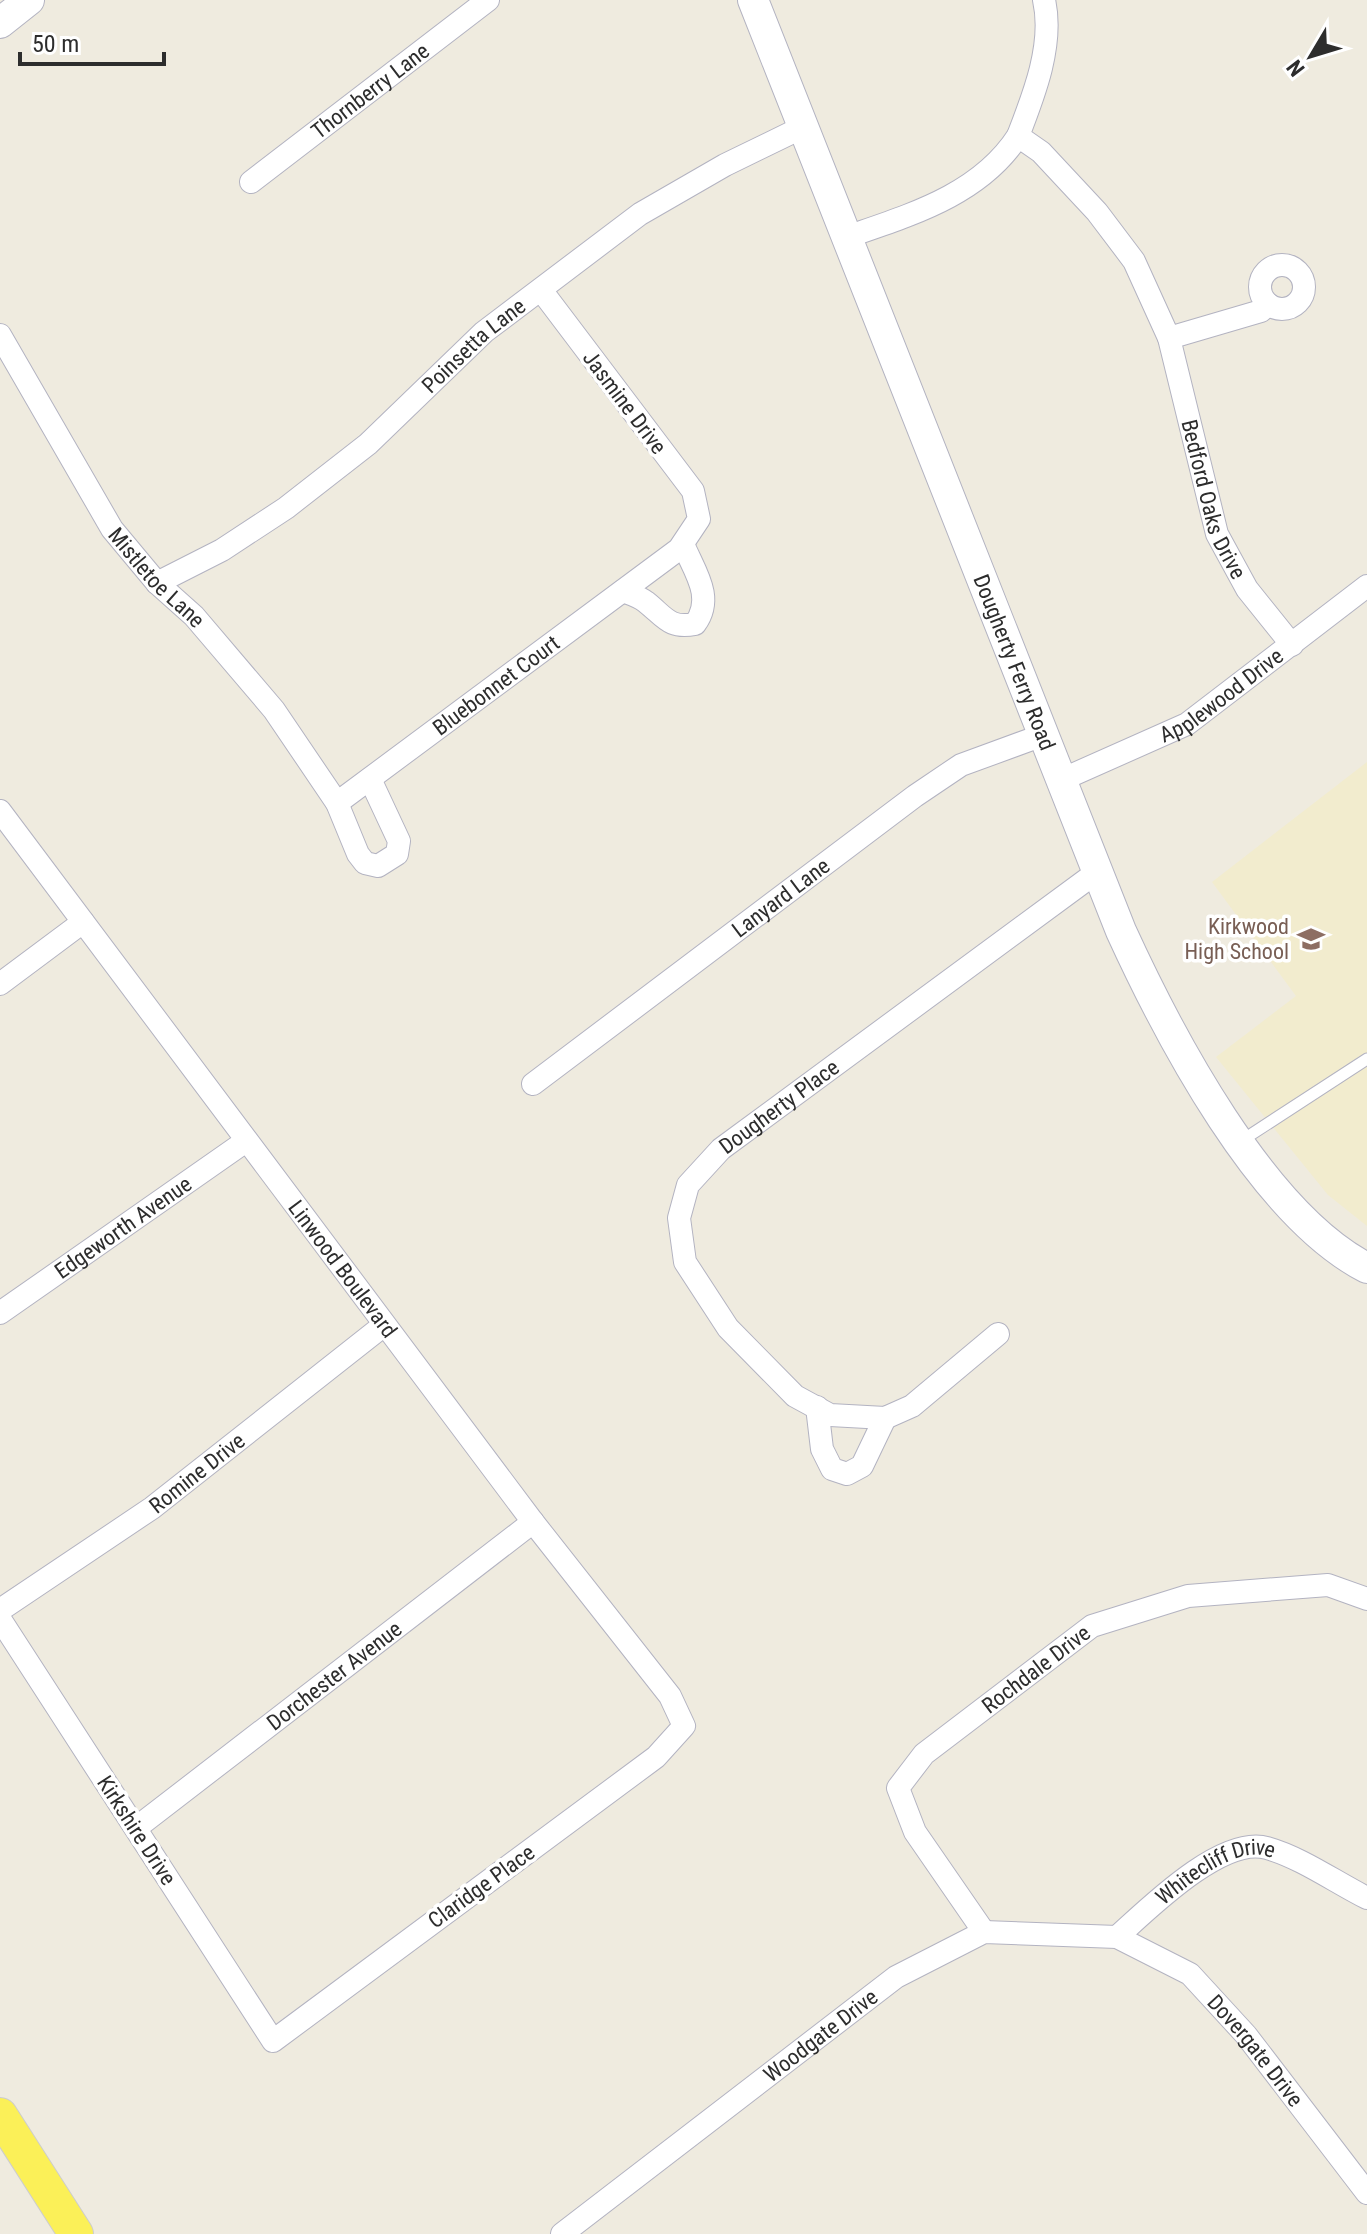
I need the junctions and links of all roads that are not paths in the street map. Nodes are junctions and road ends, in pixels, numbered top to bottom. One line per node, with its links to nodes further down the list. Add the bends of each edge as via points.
1 (29, 0): 5 (main road)
2 (488, 0): 8 (street, Thornberry Lane)
3 (753, 0): 6 (main road, Dougherty Ferry Road)
4 (1048, 1): 7 (street, via 1049,26)
5 (0, 23)
6 (803, 127): 9 (main road, Dougherty Ferry Road); 10 (street, Poinsetta Lane, via 640,214)
7 (1018, 136): 9 (street, via 994,168 968,188); 13 (street, Bedford Oaks Drive, via 1041,152 1117,236 1148,287)
8 (251, 182)
9 (847, 237): 20 (main road, Dougherty Ferry Road)
10 (541, 290): 14 (street, Jasmine Drive, via 693,491); 16 (street, Poinsetta Lane, via 484,332 368,444 286,508 222,550)
11 (1268, 304): 13 (street, via 1261,311)
12 (0, 335): 16 (street, Mistletoe Lane, via 112,529)
13 (1169, 338): 19 (street, Bedford Oaks Drive, via 1217,534 1247,589)
14 (699, 519): 15 (street, Bluebonnet Court)
15 (683, 544): 18 (street, Bluebonnet Court); 18 (street, via 705,593 704,612 695,624 678,627)
16 (157, 583): 23 (street, Mistletoe Lane, via 194,616 274,710)
17 (1367, 586): 19 (street, Applewood Drive)
18 (623, 591): 21 (street, Bluebonnet Court)
19 (1292, 645): 22 (street, Applewood Drive, via 1187,724)
20 (1043, 735): 22 (main road, Dougherty Ferry Road); 29 (street, Lanyard Lane, via 961,765 915,796)
21 (370, 779): 23 (street, Bluebonnet Court); 23 (street, via 399,841 389,862 365,863)
22 (1061, 780): 25 (main road, Dougherty Ferry Road)
23 (337, 803)
24 (0, 811): 26 (street, Linwood Boulevard)
25 (1097, 872): 31 (main road, Dougherty Ferry Road, via 1162,1019); 36 (street, Dougherty Place, via 721,1149 688,1185 679,1218 685,1262 728,1328 795,1396)
26 (83, 922): 27 (street); 30 (street, Linwood Boulevard)
27 (0, 984)
28 (1367, 1059): 31 (lane)
29 (533, 1084)
30 (246, 1141): 33 (street, Edgeworth Avenue); 34 (street, Linwood Boulevard)
31 (1241, 1141): 32 (main road, Dougherty Ferry Road, via 1301,1216)
32 (1367, 1268)
33 (0, 1313)
34 (384, 1325): 38 (street, Linwood Boulevard); 40 (street, Romine Drive, via 152,1508)
35 (998, 1334): 37 (street, via 912,1406)
36 (817, 1407): 37 (street, Dougherty Place, via 830,1415); 37 (street, via 826,1459 832,1469 847,1474 862,1466)
37 (885, 1418)
38 (533, 1522): 42 (street, Linwood Boulevard, via 670,1696); 43 (street, Dorchester Avenue)
39 (1367, 1599): 45 (street, Rochdale Drive, via 1328,1585 1188,1596 1092,1626 924,1754 898,1788 915,1832)
40 (0, 1610)
41 (0, 1619): 43 (street, Kirkshire Drive)
42 (684, 1726): 47 (street, Claridge Place, via 656,1757)
43 (136, 1828): 47 (street, Kirkshire Drive)
44 (1367, 1898): 46 (street, Whitecliff Drive, via 1264,1847 1224,1853 1176,1885)
45 (984, 1932): 46 (street, Woodgate Drive); 51 (street, Woodgate Drive, via 896,1977)
46 (1117, 1937): 49 (street, Dovergate Drive, via 1190,1974 1246,2035)
47 (273, 2041)
48 (0, 2115): 50 (main road)
49 (1367, 2193)
50 (76, 2234)
51 (562, 2234)

